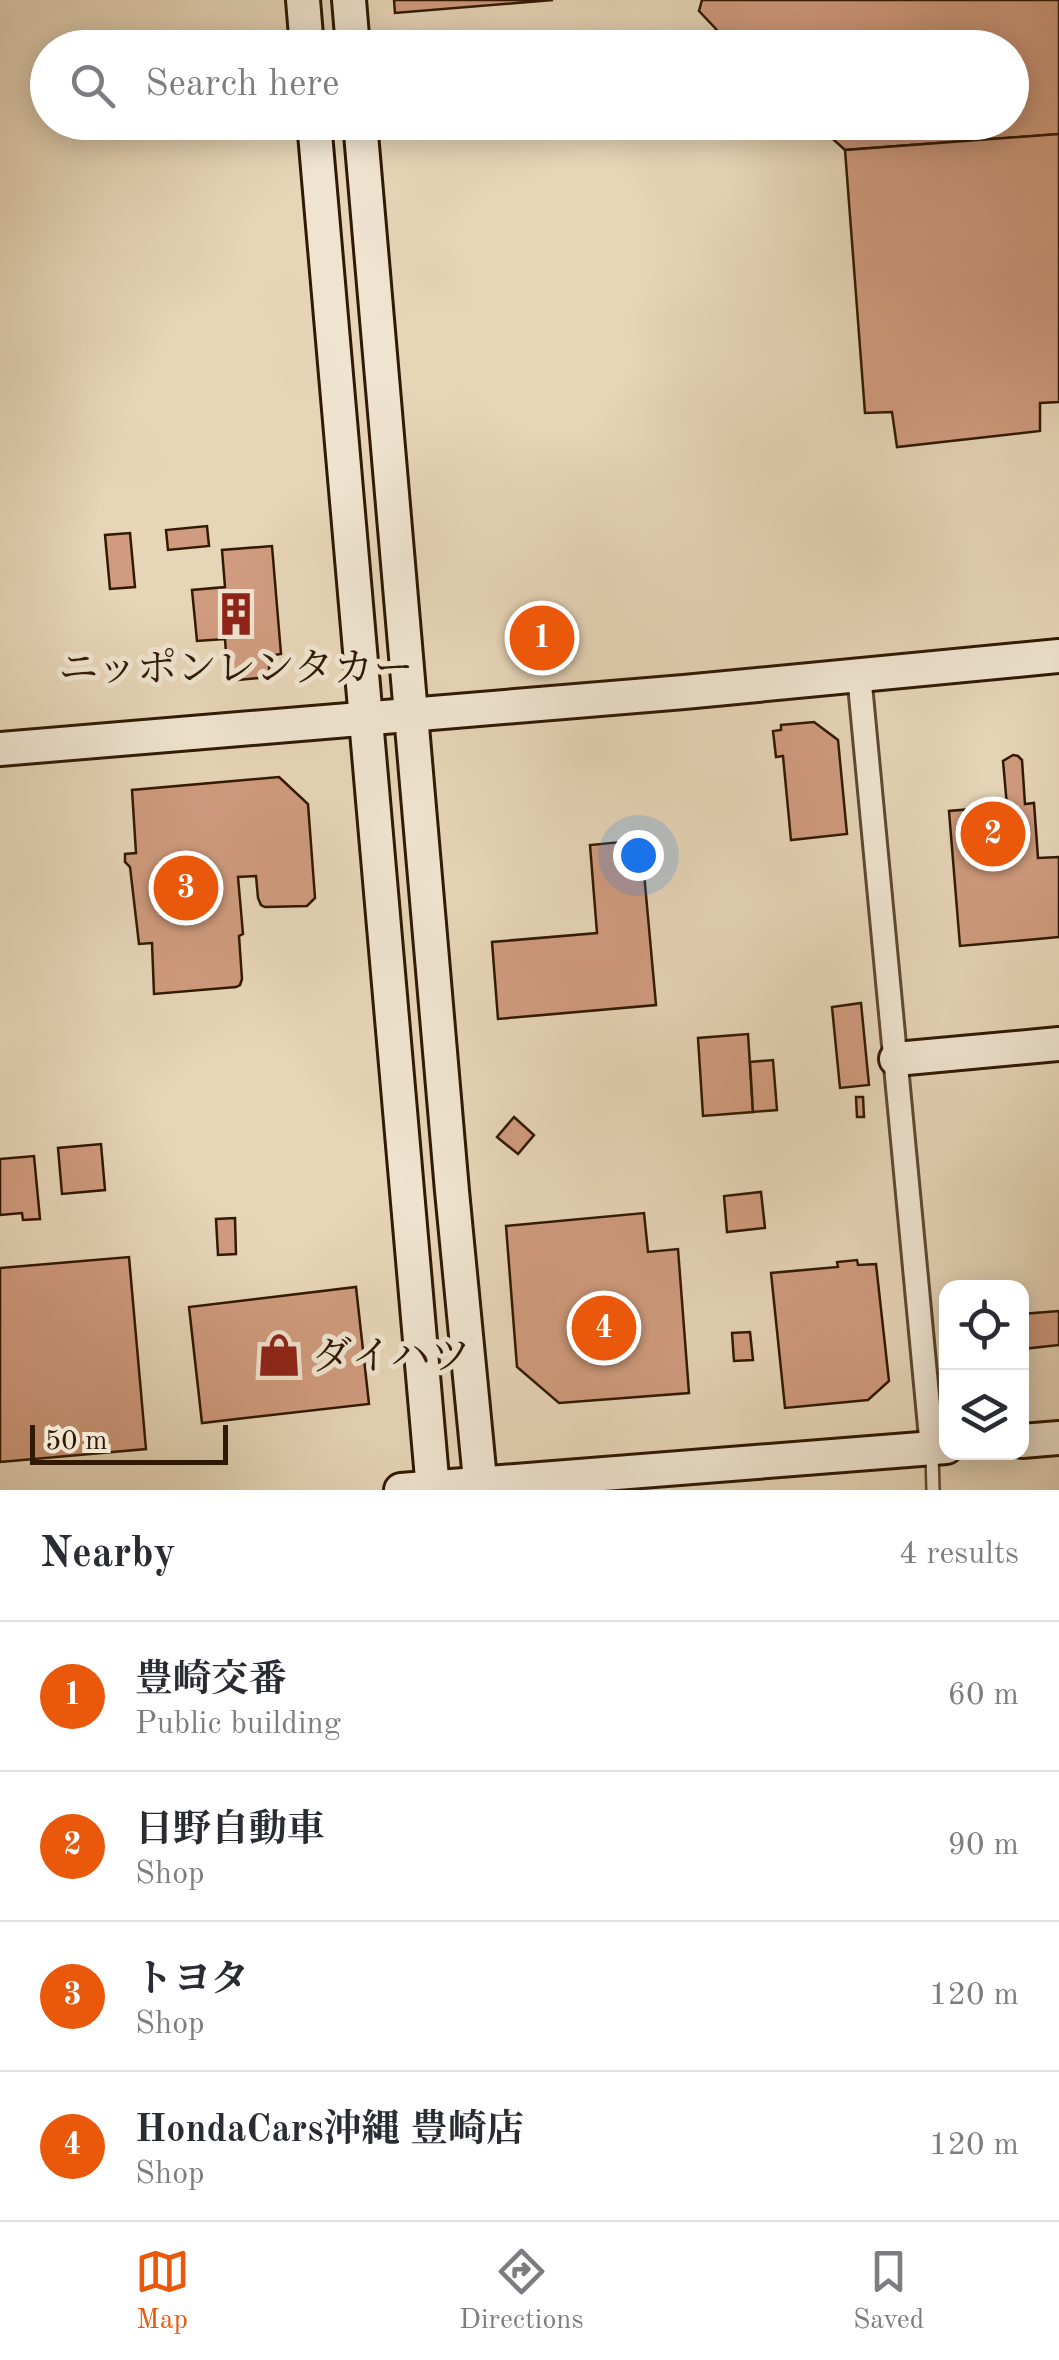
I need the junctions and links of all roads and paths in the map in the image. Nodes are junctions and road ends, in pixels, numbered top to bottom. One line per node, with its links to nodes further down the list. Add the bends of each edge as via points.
1 (303, 0): 3 (street)
2 (348, 0): 4 (street)
3 (306, 30)
4 (351, 30)
5 (316, 140): 10 (street)
6 (361, 140): 9 (street)
7 (1059, 656): 8 (street)
8 (858, 674): 9 (street); 13 (street)
9 (412, 714): 10 (street); 17 (street)
10 (364, 718): 11 (street); 18 (street)
11 (0, 749)
12 (1059, 1044): 13 (street)
13 (896, 1059): 16 (street)
14 (1059, 1438): 15 (street)
15 (1029, 1440)
16 (939, 1448): 17 (street); 19 (lane)
17 (480, 1486): 18 (street)
18 (422, 1489)
19 (932, 1490)

